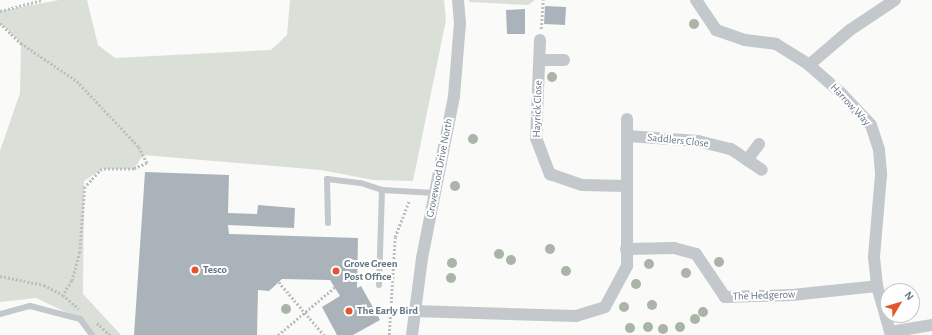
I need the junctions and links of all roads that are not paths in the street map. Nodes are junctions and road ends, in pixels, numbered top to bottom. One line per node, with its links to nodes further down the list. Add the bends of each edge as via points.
1 (458, 0): 15 (street, Grovewood Drive North, via 460,23 454,96)
2 (696, 0): 7 (street, Harrow Way, via 716,30 745,40 776,44)
3 (895, 0): 7 (street, via 850,30)
4 (540, 40): 5 (street, Hayrick Close)
5 (540, 60): 6 (street); 13 (street, Hayrick Close, via 536,138 550,174 582,186)
6 (564, 60)
7 (809, 65): 19 (street, Harrow Way, via 842,94 871,125 879,150 881,175 874,257)
8 (627, 119): 9 (street)
9 (628, 136): 11 (street, Saddlers Close, via 698,141 731,148); 13 (street)
10 (759, 144): 11 (street)
11 (747, 160): 12 (street, Saddlers Close)
12 (762, 170)
13 (626, 186): 17 (street)
14 (382, 190): 15 (lane); 16 (lane, via 361,183 327,179); 18 (lane)
15 (435, 193): 20 (street, Grovewood Drive North)
16 (328, 223)
17 (626, 249): 19 (street, The Hedgerow, via 674,248 696,254 725,297 792,295); 20 (street, via 626,266 605,307 576,316)
18 (379, 285)
19 (877, 286): 23 (street, Harrow Way)
20 (414, 311): 25 (street, Grovewood Drive North)
21 (0, 314): 24 (lane, via 30,306 80,319)
22 (932, 325): 23 (street)
23 (890, 333)
24 (92, 335)
25 (412, 335)

